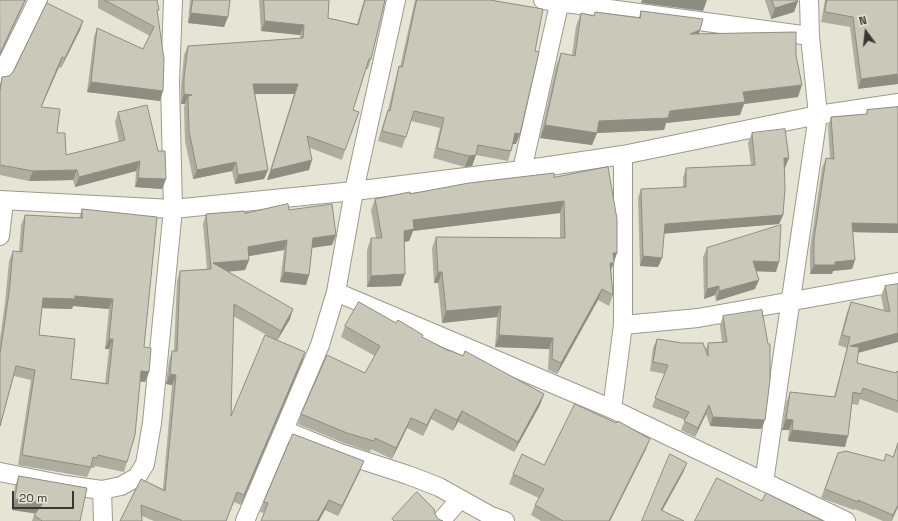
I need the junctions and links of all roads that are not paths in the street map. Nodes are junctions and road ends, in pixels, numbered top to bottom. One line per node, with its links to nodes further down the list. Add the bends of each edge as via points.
1 (38, 0): 7 (street)
2 (173, 0): 14 (street, via 170,83)
3 (396, 0): 12 (street)
4 (809, 0): 6 (street)
5 (554, 1): 6 (street); 11 (street)
6 (810, 36): 9 (street)
7 (0, 77)
8 (898, 103): 9 (street)
9 (818, 115): 10 (street); 18 (street)
10 (623, 155): 11 (street); 19 (street)
11 (522, 170): 12 (street)
12 (354, 191): 14 (street); 17 (street)
13 (2, 201): 14 (street); 15 (street)
14 (174, 209): 24 (street, via 152,423 145,464 137,477 121,486)
15 (0, 236)
16 (898, 282): 18 (street)
17 (336, 292): 20 (street); 21 (street, via 320,344)
18 (791, 301): 19 (street, via 698,318); 23 (street)
19 (623, 325): 20 (street)
20 (612, 409): 23 (street)
21 (284, 430): 25 (street, via 439,487); 27 (street)
22 (0, 472): 24 (street)
23 (764, 482): 30 (street)
24 (102, 490): 26 (street)
25 (460, 499): 28 (street); 29 (street)
26 (103, 521)
27 (245, 521)
28 (441, 521)
29 (505, 521)
30 (846, 521)

